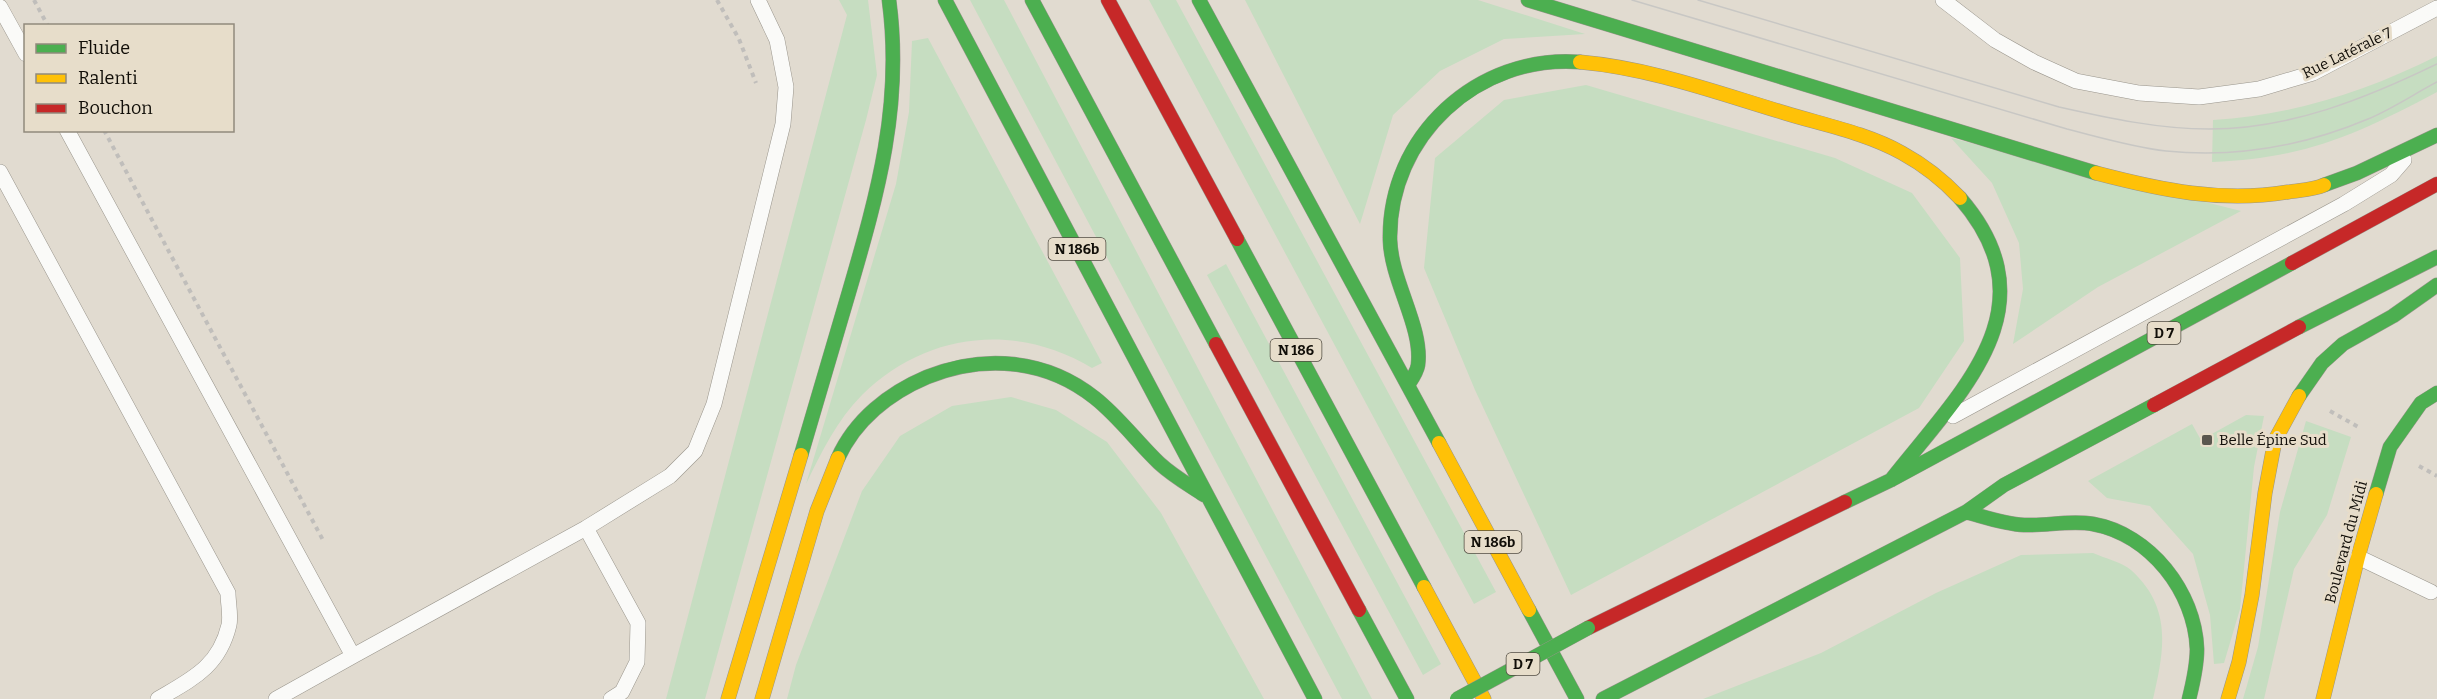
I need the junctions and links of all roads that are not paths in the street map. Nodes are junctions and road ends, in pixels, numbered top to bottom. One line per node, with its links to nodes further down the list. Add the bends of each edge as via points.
1 (759, 0): 25 (lane, via 777,40 786,87 783,124 714,405 695,451 670,476)
2 (889, 0): 32 (main road, via 895,94 887,157)
3 (945, 0): 23 (main road, N 186b)
4 (1032, 0): 35 (main road)
5 (1108, 0): 37 (main road, N 186)
6 (1199, 0): 19 (main road, N 186b)
7 (1528, 0): 14 (main road, via 2070,166 2162,190 2224,197 2320,187)
8 (1943, 0): 10 (lane, Rue Latérale 7, via 1995,40 2076,81 2139,93 2199,97 2259,89 2313,73)
9 (0, 7): 11 (lane)
10 (2437, 8)
11 (24, 50)
12 (68, 132): 28 (lane)
13 (2437, 135): 14 (main road)
14 (2415, 147): 21 (lane, via 2391,175 2344,204)
15 (0, 172): 29 (lane, via 228,593 229,624 217,658 198,675)
16 (2437, 184): 22 (main road, D 7)
17 (2437, 257): 24 (main road, via 2014,480)
18 (2437, 285): 41 (main road, via 2343,344 2322,363 2275,440 2252,595)
19 (1408, 385): 21 (main road, via 1418,364 1416,344 1390,240 1401,175 1415,150 1445,108 1483,83 1536,65 1562,61 1591,63 1630,69 1724,94 1870,140 1909,156 1959,195 1978,219 1990,247 1998,271 2000,301 1983,361); 38 (main road, N 186b)
20 (2437, 393): 26 (main road, Boulevard du Midi, via 2421,403 2390,447)
21 (1934, 426): 22 (main road)
22 (1891, 480): 36 (main road, D 7, bridge, via 1588,628)
23 (1208, 497): 33 (main road, via 1176,478 1095,397 1051,372 999,362 969,363 910,384 885,400 857,427 843,451 821,498); 34 (main road, N 186b)
24 (1966, 512): 39 (main road); 40 (main road, via 2022,525 2094,524 2127,536 2153,552 2174,579 2196,641)
25 (586, 528): 28 (lane); 31 (lane, via 638,623 637,662 622,693)
26 (2358, 557): 27 (lane); 42 (main road, Boulevard du Midi)
27 (2431, 592)
28 (353, 656): 30 (lane)
29 (158, 699)
30 (276, 699)
31 (611, 699)
32 (728, 699)
33 (762, 699)
34 (1315, 699)
35 (1407, 699)
36 (1457, 699)
37 (1484, 699)
38 (1577, 699)
39 (1603, 699)
40 (2189, 699)
41 (2228, 699)
42 (2323, 699)

